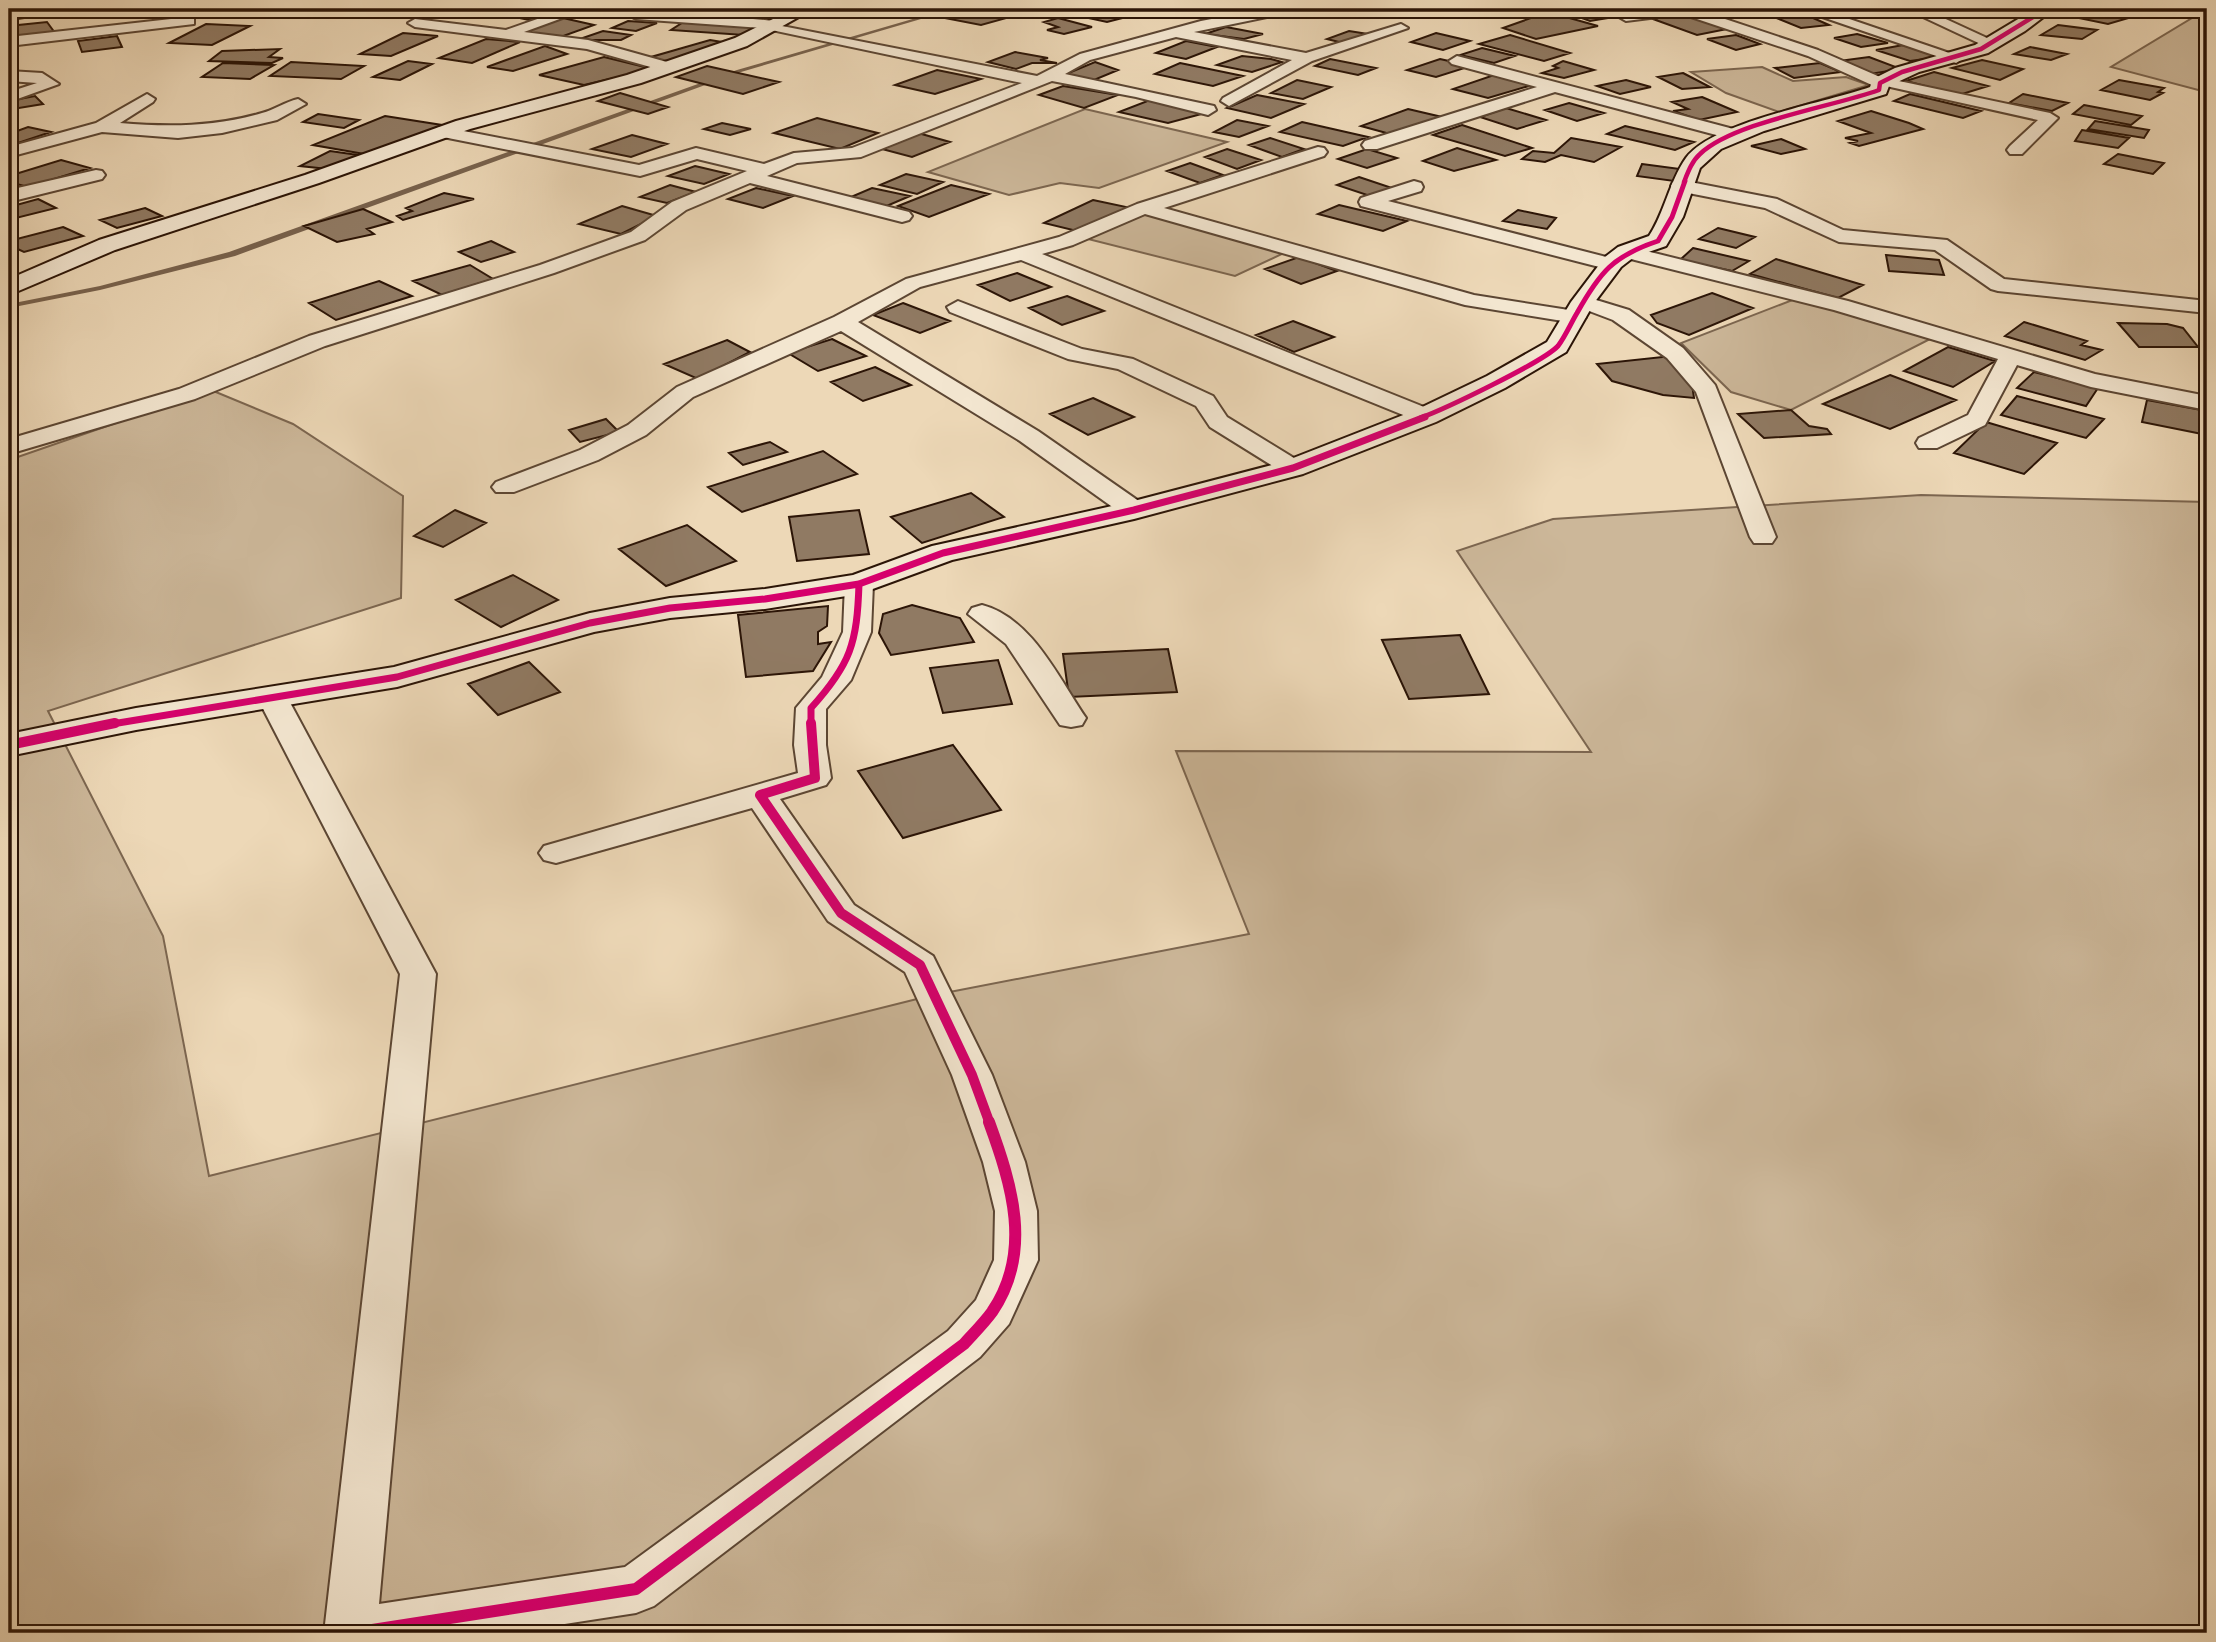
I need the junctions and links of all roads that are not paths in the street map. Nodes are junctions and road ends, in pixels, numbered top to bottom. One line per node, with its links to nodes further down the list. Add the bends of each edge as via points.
1 (580, 9): 15 (street)
2 (657, 9): 12 (street, via 636,15)
3 (805, 9): 12 (street)
4 (1286, 9): 14 (street)
5 (1684, 9): 9 (street); 24 (street)
6 (1806, 9): 19 (street)
7 (1913, 9): 17 (street)
8 (2046, 9): 17 (street)
9 (1626, 17)
10 (189, 21): 16 (street)
11 (415, 23): 15 (street)
12 (772, 27): 21 (street, via 741,43); 23 (street)
13 (1401, 28): 18 (street)
14 (1175, 33): 18 (street); 23 (street, via 1085,57)
15 (504, 34): 21 (street, via 588,45)
16 (9, 42)
17 (1992, 44): 19 (street)
18 (1307, 58): 28 (street)
19 (1956, 58): 24 (street, via 1897,72)
20 (1457, 61): 25 (street)
21 (668, 68): 32 (street)
22 (9, 76): 26 (street, via 36,76 51,84)
23 (1045, 79): 30 (street, via 1136,92); 38 (street, via 855,153 794,158)
24 (1882, 82): 33 (street, via 1879,90 1849,102); 35 (street, via 2050,118)
25 (1554, 87): 33 (street); 34 (street)
26 (9, 97)
27 (147, 99): 31 (street)
28 (1229, 101)
29 (298, 104): 31 (street, via 222,128 178,132)
30 (1208, 110)
31 (102, 127): 36 (street)
32 (443, 132): 38 (street, via 640,171 696,153); 47 (street, via 107,245)
33 (1735, 135): 40 (street, via 1701,153)
34 (1370, 145)
35 (2016, 150)
36 (9, 152)
37 (1318, 152): 43 (street)
38 (757, 173): 44 (street); 56 (street, via 679,206 638,236 317,341 187,394)
39 (96, 175): 42 (street)
40 (1680, 186): 46 (street, via 1675,212 1658,241); 49 (street, via 1770,204 1839,236 1940,244 1998,285)
41 (1413, 187): 46 (street, via 1368,202)
42 (9, 196)
43 (1144, 208): 45 (street); 50 (street, via 1472,301)
44 (902, 216)
45 (1025, 254): 51 (street, via 913,283); 54 (street)
46 (1618, 258): 50 (street); 52 (street, via 1841,305)
47 (9, 288)
48 (958, 307): 57 (street, via 1076,354 1125,364 1205,401 1218,422)
49 (2207, 307)
50 (1579, 310): 54 (street, via 1557,347); 60 (street, via 1621,315 1675,353 1707,390)
51 (842, 322): 58 (street, via 685,392 637,430 589,455); 59 (street, via 1029,436)
52 (2011, 356): 53 (street, via 2091,380); 55 (street, via 1976,420)
53 (2207, 402)
54 (1426, 416): 57 (street)
55 (1928, 443)
56 (9, 447)
57 (1293, 468): 59 (street)
58 (505, 487)
59 (1134, 510): 61 (street, via 943,553)
60 (1763, 537)
61 (859, 584): 63 (street, via 590,623 397,677); 66 (street, via 857,632 836,680 811,709 815,778)
62 (982, 614): 64 (street, via 1017,638)
63 (272, 697): 65 (street); 68 (street, via 418,974)
64 (1071, 718)
65 (9, 745)
66 (760, 795): 67 (street); 68 (street, via 841,914 920,965 972,1075 1004,1162 1016,1211 1016,1259 993,1311 964,1344 636,1589)
67 (556, 853)
68 (352, 1633)

